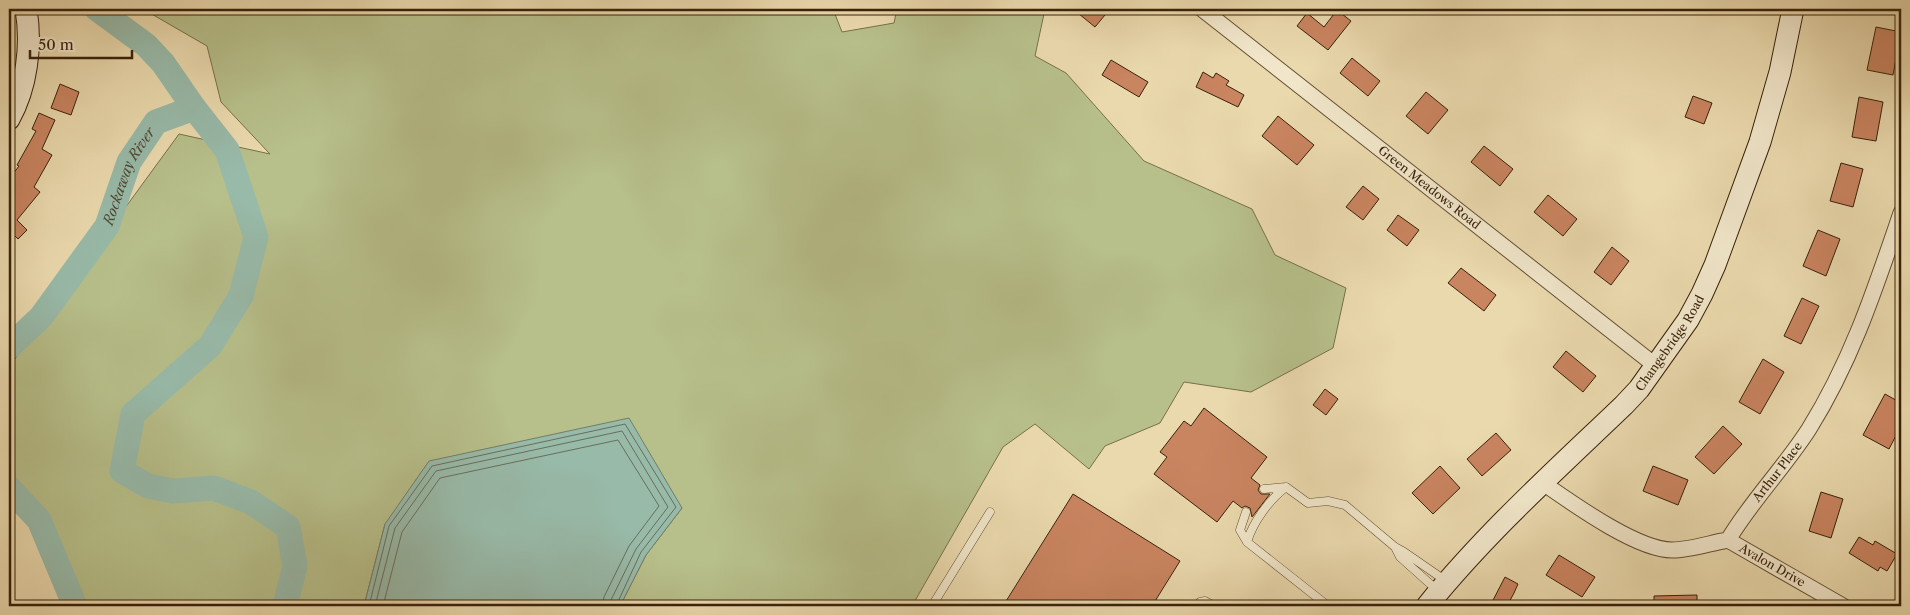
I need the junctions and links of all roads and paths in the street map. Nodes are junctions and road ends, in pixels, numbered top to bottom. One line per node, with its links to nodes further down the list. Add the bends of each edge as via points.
1 (26, 9): 4 (main road, via 26,70)
2 (1202, 9): 6 (street, Green Meadows Road)
3 (1793, 9): 6 (main road, Changebridge Road, via 1780,72 1760,142 1715,265 1688,320)
4 (9, 119)
5 (1901, 213): 12 (street, Arthur Place, via 1855,342 1832,389 1782,468 1744,514)
6 (1656, 366): 7 (main road, Changebridge Road, via 1624,406)
7 (1543, 482): 12 (street, via 1577,507 1644,545 1672,550); 15 (main road, Changebridge Road)
8 (1286, 487): 9 (lane); 13 (lane, via 1251,528); 14 (lane, via 1308,503 1328,501 1345,505)
9 (1264, 489)
10 (990, 512): 16 (lane)
11 (1246, 512): 13 (lane, via 1240,530)
12 (1728, 540): 20 (street, Avalon Drive)
13 (1247, 542): 19 (lane)
14 (1395, 547): 15 (lane, via 1400,557); 15 (lane, via 1404,552)
15 (1437, 593)
16 (932, 606)
17 (1196, 606): 18 (lane, via 1205,601)
18 (1214, 606)
19 (1328, 606)
20 (1843, 606)

